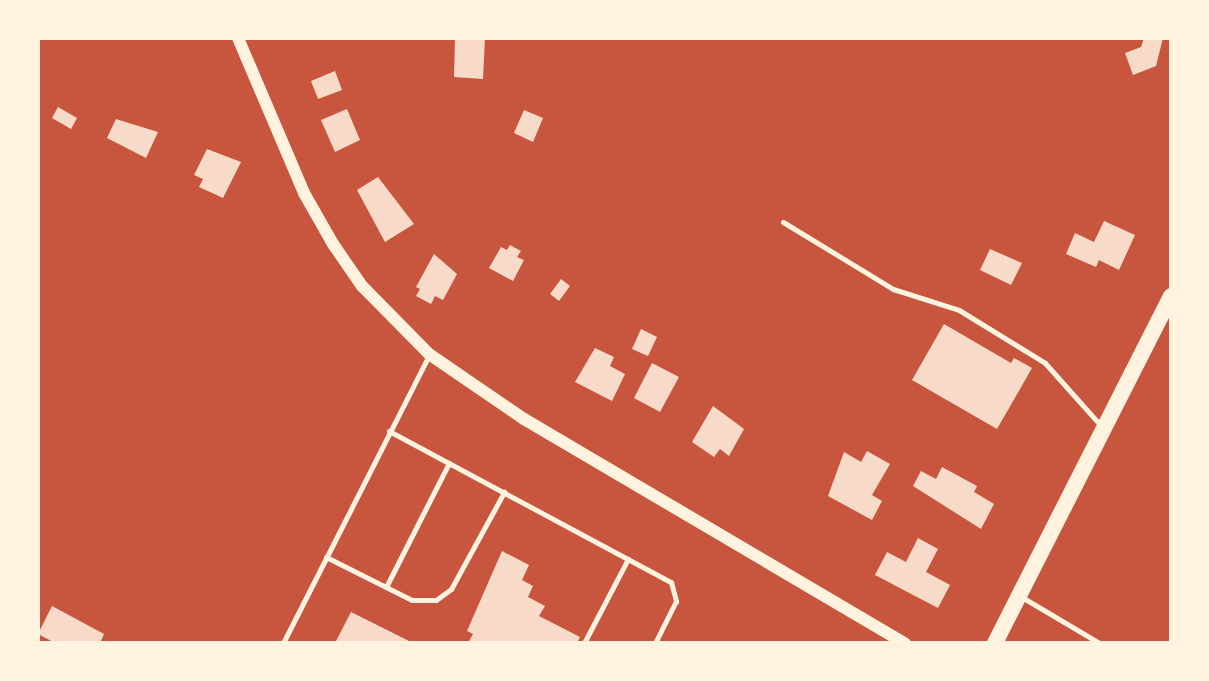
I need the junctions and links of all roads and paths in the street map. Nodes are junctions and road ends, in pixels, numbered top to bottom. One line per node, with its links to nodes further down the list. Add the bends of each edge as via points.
1 (238, 38): 4 (street, via 304,193 333,244 362,286)
2 (783, 222): 6 (lane, via 893,289 959,310 1045,363)
3 (1171, 296): 6 (main road)
4 (429, 354): 5 (lane); 16 (street, via 503,407)
5 (389, 431): 7 (lane); 9 (lane)
6 (1106, 431): 12 (main road)
7 (449, 463): 8 (lane); 11 (lane)
8 (504, 492): 10 (lane); 11 (lane, via 451,589 436,600 412,600)
9 (326, 557): 11 (lane); 13 (lane)
10 (628, 559): 14 (lane); 15 (lane, via 671,582 676,601)
11 (386, 587)
12 (1020, 596): 17 (main road); 18 (lane)
13 (283, 643)
14 (584, 643)
15 (655, 643)
16 (905, 643)
17 (995, 643)
18 (1099, 643)

